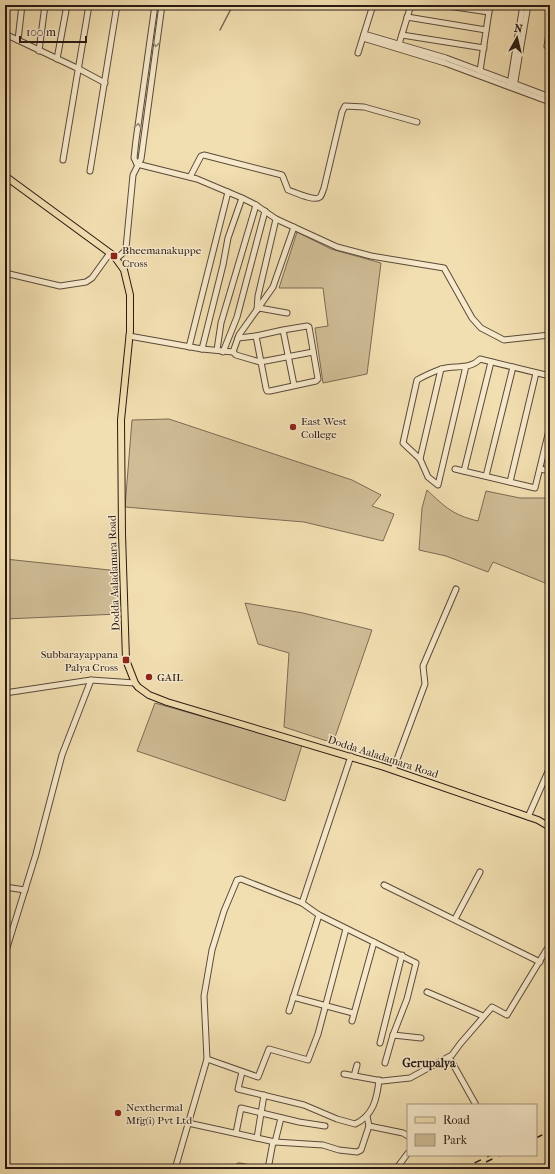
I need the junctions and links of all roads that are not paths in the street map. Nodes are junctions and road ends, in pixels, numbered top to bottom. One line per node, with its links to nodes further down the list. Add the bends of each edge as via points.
1 (22, 5): 21 (street)
2 (45, 5): 25 (street)
3 (66, 5): 27 (street)
4 (89, 5): 28 (street)
5 (117, 5): 30 (street)
6 (156, 5): 36 (street, one-way to 6, via 134,158 136,140)
7 (162, 5): 36 (street, one-way to 36, via 141,159)
8 (373, 5): 20 (street)
9 (411, 5): 15 (street)
10 (441, 5): 14 (street)
11 (490, 5): 14 (street)
12 (524, 5): 31 (street)
13 (528, 5): 31 (street)
14 (489, 12): 17 (street)
15 (407, 17): 17 (street); 19 (street)
16 (550, 27): 23 (street)
17 (486, 30): 24 (street)
18 (5, 34): 21 (street)
19 (402, 35): 22 (street); 24 (street)
20 (363, 36): 22 (street); 26 (street); 31 (street)
21 (18, 40): 25 (street)
22 (399, 44): 29 (street)
23 (547, 46)
24 (484, 48): 29 (street)
25 (39, 51): 27 (street)
26 (358, 53)
27 (57, 59): 28 (street)
28 (79, 69): 30 (street); 35 (street)
29 (480, 71): 31 (street)
30 (105, 83): 37 (street)
31 (512, 86): 32 (street); 33 (street)
32 (550, 97)
33 (550, 102)
34 (417, 122): 39 (street, via 364,107 345,106 324,188 318,198 313,199 288,190 282,175 204,155)
35 (64, 160)
36 (137, 164): 39 (street); 47 (street, via 133,175 126,248)
37 (90, 171)
38 (5, 176): 46 (main road, Dodda Aaladamara Road)
39 (190, 176): 40 (street)
40 (228, 192): 41 (street); 56 (street)
41 (242, 198): 42 (street); 57 (street, via 228,238)
42 (256, 205): 43 (street); 58 (street, via 221,323)
43 (265, 211): 44 (street); 59 (street, via 237,317)
44 (276, 219): 45 (street); 49 (street, via 258,296)
45 (294, 227): 49 (street, via 273,287); 52 (street, via 337,248 444,268 472,318 481,328 504,340)
46 (110, 253): 47 (main road, Dodda Aaladamara Road); 48 (street, via 92,278 86,282 60,286)
47 (116, 259): 53 (main road, Dodda Aaladamara Road, via 124,270 130,295)
48 (5, 273)
49 (258, 309): 50 (street); 55 (street)
50 (287, 313)
51 (283, 330): 54 (street); 61 (street, via 307,326); 62 (street)
52 (550, 335)
53 (129, 336): 56 (street); 81 (main road, Dodda Aaladamara Road, via 121,420 121,470 126,660)
54 (256, 336): 55 (street); 63 (street)
55 (238, 338): 60 (street)
56 (189, 347): 57 (street)
57 (202, 349): 58 (street)
58 (217, 350): 59 (street)
59 (223, 352): 60 (street)
60 (233, 352): 63 (street)
61 (314, 352): 62 (street); 70 (street, via 318,379)
62 (288, 357): 63 (street); 70 (street)
63 (262, 362): 70 (street, via 267,391)
64 (491, 362): 65 (street, via 480,359 475,365); 66 (street); 75 (street)
65 (466, 366): 67 (street); 72 (street, via 438,485 428,477)
66 (513, 367): 68 (street); 77 (street)
67 (441, 369): 72 (street); 72 (street, via 417,380 403,442)
68 (536, 373): 69 (street); 78 (street)
69 (550, 376)
70 (294, 386)
71 (550, 426): 73 (street)
72 (420, 459)
73 (540, 468): 76 (street); 78 (street, via 535,488)
74 (455, 469): 75 (street)
75 (464, 471): 77 (street)
76 (550, 471)
77 (486, 476): 78 (street)
78 (510, 482)
79 (456, 589): 85 (street, via 424,666 425,684)
80 (91, 680): 81 (street); 82 (street); 91 (street, via 62,755)
81 (135, 683): 83 (main road, Dodda Aaladamara Road, via 149,695 167,702)
82 (5, 693)
83 (351, 756): 85 (main road, Dodda Aaladamara Road); 92 (street)
84 (550, 767): 86 (street)
85 (393, 770): 86 (main road, Dodda Aaladamara Road)
86 (528, 817): 87 (main road, Dodda Aaladamara Road)
87 (550, 827)
88 (480, 872): 94 (street)
89 (384, 885): 94 (street)
90 (5, 887): 91 (street)
91 (24, 890): 98 (street)
92 (302, 903): 93 (street); 112 (street, via 241,879 236,881 212,950 204,996)
93 (319, 915): 95 (street); 102 (street)
94 (455, 919): 100 (street)
95 (346, 929): 96 (street); 103 (street)
96 (374, 942): 99 (street); 105 (street)
97 (550, 944): 100 (street)
98 (5, 954)
99 (402, 955): 108 (street, via 416,963 408,999); 110 (street)
100 (540, 962): 106 (street, via 507,1015 492,1007)
101 (427, 992): 106 (street)
102 (293, 997): 103 (street); 104 (street)
103 (325, 1006): 105 (street); 115 (street, via 308,1060 270,1049 258,1077)
104 (289, 1011)
105 (353, 1013): 107 (street)
106 (482, 1016): 111 (street)
107 (352, 1021)
108 (393, 1035): 109 (street); 113 (street)
109 (421, 1038)
110 (380, 1043)
111 (449, 1057): 118 (street, via 410,1078); 121 (street)
112 (207, 1059): 115 (street); 125 (street)
113 (385, 1063)
114 (357, 1065): 117 (street)
115 (242, 1072): 120 (street, via 238,1089)
116 (344, 1074): 117 (street)
117 (354, 1076): 118 (street); 119 (street)
118 (378, 1080): 123 (street, via 377,1096)
119 (352, 1082)
120 (264, 1095): 122 (street); 123 (street, via 304,1105 354,1124)
121 (475, 1104)
122 (261, 1114): 124 (street); 128 (street, via 240,1108); 130 (street)
123 (367, 1116): 127 (street)
124 (282, 1118): 126 (street); 131 (street)
125 (188, 1123): 128 (street); 133 (street)
126 (325, 1126)
127 (369, 1126): 129 (street); 131 (street, via 361,1150 357,1152 323,1145)
128 (236, 1134): 130 (street)
129 (407, 1135)
130 (257, 1138): 131 (street)
131 (274, 1142): 136 (street)
132 (407, 1154): 137 (street)
133 (175, 1169)
134 (235, 1169): 135 (street, via 239,1166)
135 (256, 1169)
136 (268, 1169)
137 (396, 1169)

